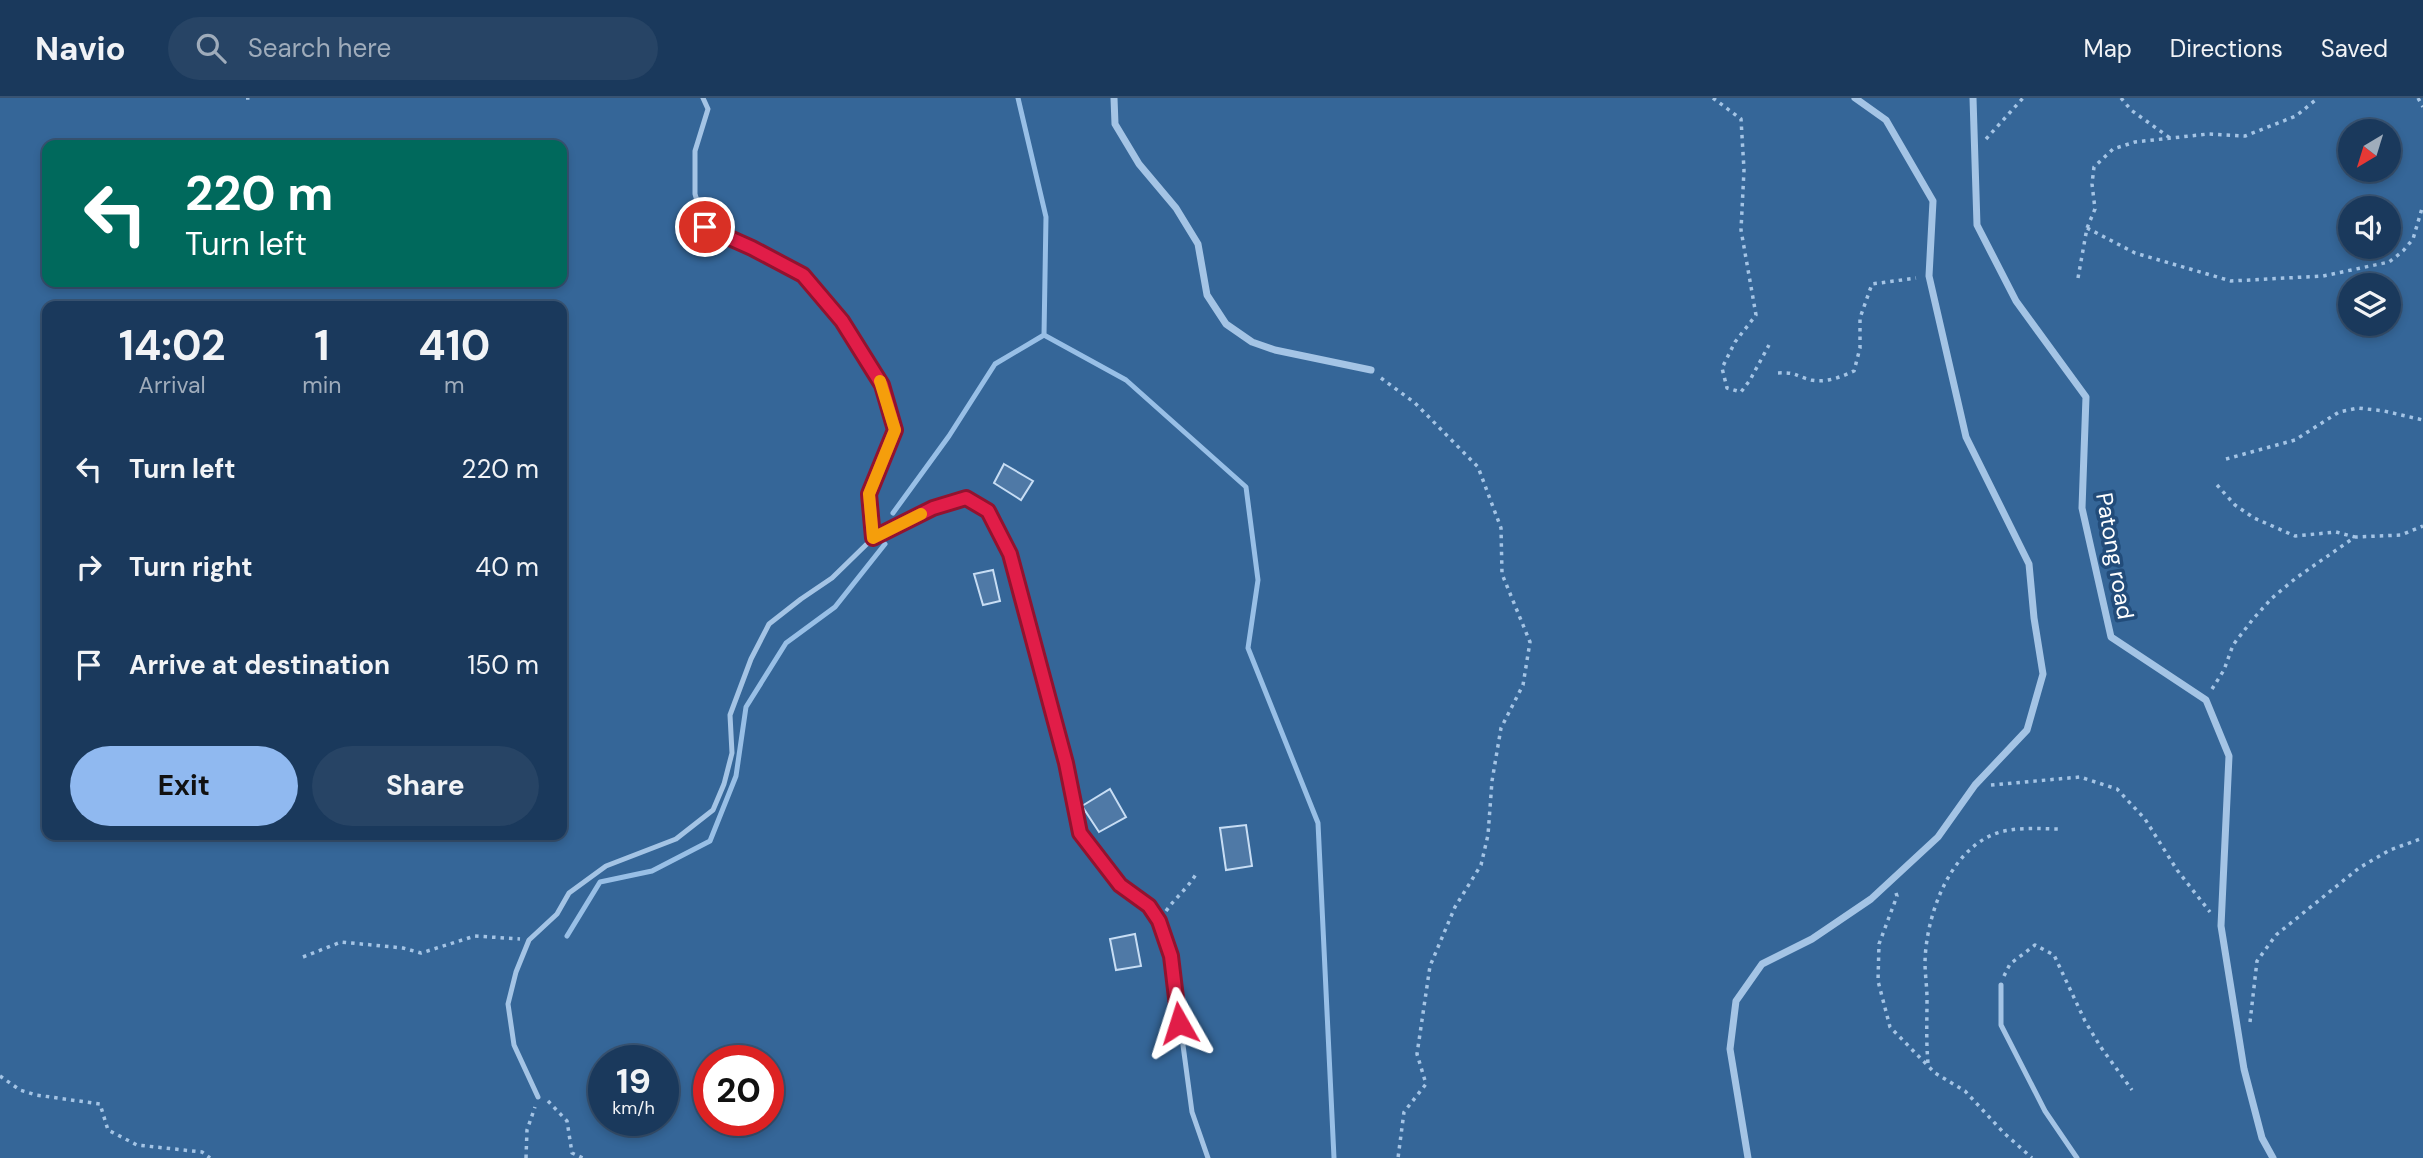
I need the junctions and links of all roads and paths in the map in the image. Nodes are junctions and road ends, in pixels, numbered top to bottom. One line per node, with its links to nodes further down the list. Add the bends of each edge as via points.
1 (246, 98): 2 (path)
2 (251, 98)
3 (703, 98): 27 (lane, via 708,109 695,152 695,194 705,227 803,275 842,321 882,385 895,430 869,494)
4 (1114, 98): 20 (street, via 1115,124 1198,244 1207,295 1226,324 1252,342 1275,350)
5 (1713, 98): 19 (path, via 1741,119 1741,230 1756,316 1722,368 1727,388 1741,392)
6 (1855, 98): 17 (street, via 1886,120 1933,201)
7 (1973, 98): 14 (street, Patong road)
8 (2023, 98): 14 (path)
9 (2121, 98): 13 (path)
10 (2318, 98): 13 (path, via 2297,116 2245,136 2208,134)
11 (2418, 98): 12 (path)
12 (2423, 107)
13 (2172, 139): 16 (path, via 2113,149 2094,167 2095,209)
14 (1976, 151): 28 (street, Patong road, via 1978,225 2016,301 2086,397 2082,508 2111,637)
15 (2423, 205): 16 (path, via 2413,239 2389,262 2323,276 2231,281 2135,253)
16 (2087, 228): 18 (path)
17 (1929, 276): 21 (path, via 1872,284 1860,318 1854,371 1836,380); 29 (street, via 1966,437 2029,564 2043,674 2027,730)
18 (2078, 278)
19 (1769, 345)
20 (1371, 370): 48 (path, via 1415,403 1478,467 1501,528 1502,574 1530,642 1523,685 1501,728 1482,864 1455,907 1430,967 1417,1054 1426,1084 1404,1112)
21 (1778, 373)
22 (2423, 420): 23 (path, via 2358,408 2339,412 2295,440)
23 (2226, 459)
24 (2217, 485): 26 (path, via 2254,518 2295,536 2336,532)
25 (2423, 526): 26 (path, via 2401,535)
26 (2355, 537): 28 (path, via 2272,598 2233,645)
27 (873, 538): 34 (lane, via 933,508 966,498 988,511 1010,554 1080,833 1120,885 1149,906); 36 (lane, via 832,578 769,624 730,715 732,753 713,810 676,839 606,866 569,893 557,914)
28 (2206, 700): 35 (street, via 2229,756)
29 (1975, 785): 33 (street, via 1938,837); 35 (path, via 2080,777 2117,789 2145,819)
30 (2061, 829): 40 (path, via 1992,834 1967,852 1952,871 1928,929)
31 (2423, 838): 39 (path, via 2359,868 2276,935 2257,961)
32 (1196, 874): 34 (path)
33 (1891, 881): 40 (path, via 1897,896 1880,944 1878,981 1890,1027); 49 (street, via 1812,939 1762,964 1736,1001 1730,1049)
34 (1159, 921): 47 (lane, via 1171,956 1192,1112)
35 (2221, 926): 52 (street, via 2244,1069 2262,1138)
36 (529, 940): 37 (path, via 475,936 421,953 341,942); 43 (lane, via 508,1004 514,1045)
37 (303, 957)
38 (2001, 985): 42 (path, via 2010,964 2035,945 2054,955 2085,1021); 51 (lane, via 2001,1025 2045,1111)
39 (2249, 1029)
40 (1928, 1065): 50 (path, via 1965,1091)
41 (0, 1076): 44 (path, via 36,1095 100,1104 108,1130 137,1145 202,1152)
42 (2132, 1090)
43 (538, 1097): 45 (path, via 527,1130); 46 (path, via 552,1104 567,1121 572,1153)
44 (210, 1158)
45 (526, 1158)
46 (583, 1158)
47 (1208, 1158)
48 (1398, 1158)
49 (1748, 1158)
50 (2032, 1158)
51 (2077, 1158)
52 (2273, 1158)

